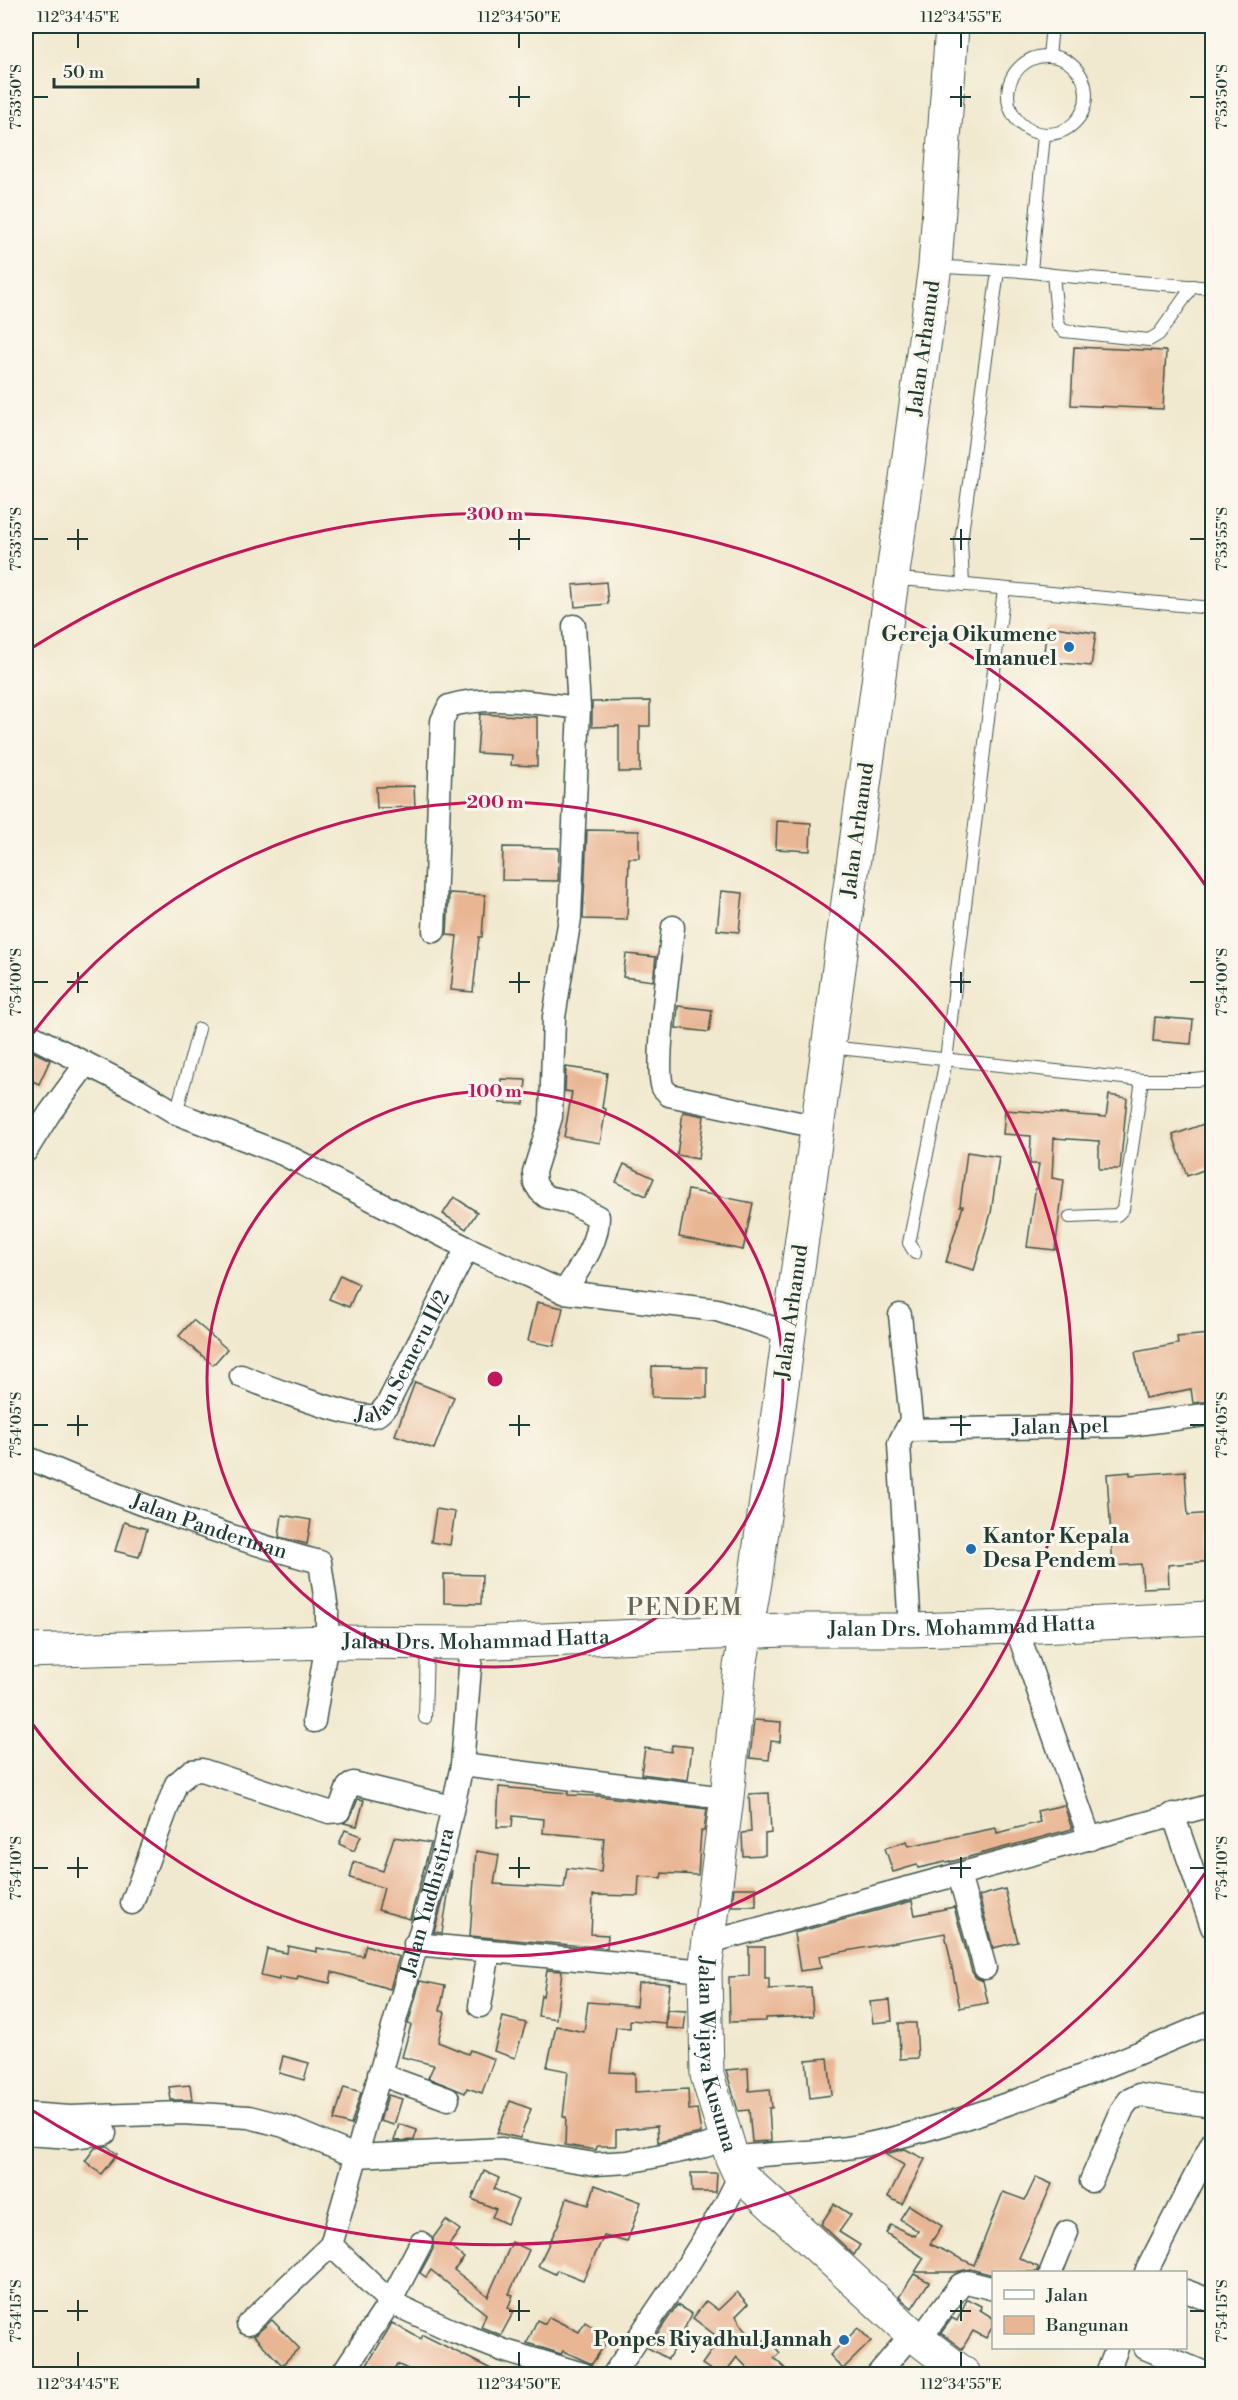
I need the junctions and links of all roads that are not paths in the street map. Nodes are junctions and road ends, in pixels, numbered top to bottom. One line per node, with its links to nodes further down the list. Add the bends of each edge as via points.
1 (952, 26): 5 (main road, Jalan Arhanud)
2 (1052, 26): 3 (lane)
3 (1050, 56): 4 (lane, via 1072,65 1085,86 1086,98 1077,121 1062,131); 4 (lane, via 1026,62 1012,76 1007,92 1013,116 1032,132)
4 (1044, 135): 7 (lane)
5 (935, 266): 6 (lane); 11 (main road, Jalan Arhanud)
6 (998, 271): 7 (lane); 12 (lane, via 961,541)
7 (1031, 271): 8 (lane)
8 (1053, 275): 9 (lane); 9 (lane, via 1058,325 1064,331 1149,340 1159,334)
9 (1194, 286): 10 (lane)
10 (1212, 288)
11 (892, 580): 12 (lane); 21 (main road, Jalan Arhanud)
12 (963, 585): 13 (lane)
13 (1004, 589): 14 (lane); 22 (lane)
14 (1212, 608)
15 (574, 626): 16 (street)
16 (579, 708): 18 (street, via 470,700 449,706 442,721); 32 (street, via 570,918 554,1017 551,1117 534,1172 535,1183 547,1197 570,1202 598,1217 598,1232)
17 (674, 927): 27 (street, via 662,1031 663,1089 669,1095)
18 (434, 931)
19 (199, 1029): 26 (lane)
20 (26, 1033): 23 (street)
21 (828, 1047): 22 (lane); 27 (main road, Jalan Arhanud)
22 (946, 1060): 25 (lane); 31 (lane, via 909,1243)
23 (86, 1064): 26 (street); 28 (street)
24 (1212, 1078): 25 (lane)
25 (1142, 1080): 29 (lane, via 1123,1209 1117,1215)
26 (176, 1113): 30 (street, via 283,1154)
27 (817, 1127): 34 (main road, Jalan Arhanud)
28 (26, 1151)
29 (1070, 1217)
30 (467, 1248): 32 (street); 35 (street, Jalan Semeru II/2, via 387,1405 376,1416 364,1417 329,1407)
31 (915, 1253)
32 (564, 1292): 34 (street, via 717,1310)
33 (900, 1315): 37 (street, via 911,1419)
34 (789, 1333): 42 (main road, Jalan Arhanud)
35 (241, 1376)
36 (1212, 1414): 37 (street, Jalan Apel, via 1122,1426)
37 (907, 1431): 41 (street, via 898,1444)
38 (26, 1457): 43 (street, Jalan Panderman, via 120,1497 269,1550 320,1563)
39 (1212, 1618): 40 (main road, Jalan Drs. Mohammad Hatta)
40 (1016, 1627): 41 (main road, Jalan Drs. Mohammad Hatta); 54 (street)
41 (910, 1630): 42 (main road, Jalan Drs. Mohammad Hatta)
42 (745, 1632): 45 (main road, Jalan Drs. Mohammad Hatta); 50 (main road, Jalan Wijaya Kusuma)
43 (327, 1642): 44 (main road, Jalan Drs. Mohammad Hatta); 46 (main road, Jalan Drs. Mohammad Hatta); 48 (street)
44 (427, 1642): 45 (main road, Jalan Drs. Mohammad Hatta); 47 (lane)
45 (472, 1643): 49 (street, Jalan Yudhistira)
46 (26, 1651)
47 (424, 1718)
48 (314, 1721)
49 (462, 1765): 50 (street); 52 (street, Jalan Yudhistira)
50 (727, 1797): 60 (main road, Jalan Wijaya Kusuma)
51 (1212, 1805): 53 (street)
52 (452, 1807): 56 (street, via 353,1783 339,1810 328,1812 202,1770 191,1771 176,1784); 58 (street, Jalan Yudhistira, via 442,1856)
53 (1173, 1814): 54 (street); 57 (street)
54 (1090, 1839): 55 (street)
55 (959, 1875): 60 (street, via 853,1901); 61 (street)
56 (132, 1903)
57 (1212, 1927)
58 (415, 1944): 59 (street); 64 (street, Jalan Yudhistira)
59 (489, 1951): 60 (street); 62 (street)
60 (707, 1956): 72 (main road, Jalan Wijaya Kusuma, via 707,2075)
61 (985, 1968)
62 (480, 2006)
63 (1212, 2022): 72 (street, via 1068,2083 926,2130 828,2151)
64 (379, 2074): 65 (street); 73 (street, Jalan Yudhistira)
65 (448, 2099)
66 (1212, 2106): 74 (street, via 1139,2095 1129,2100)
67 (26, 2114): 68 (street)
68 (70, 2127): 69 (street); 70 (street); 73 (street, via 182,2113 249,2117 284,2126)
69 (105, 2133)
70 (26, 2134)
71 (1212, 2143): 79 (street)
72 (731, 2153): 73 (street, via 705,2146 628,2162 595,2164 502,2149 411,2161); 85 (main road, Jalan Wijaya Kusuma); 90 (street, via 725,2205)
73 (353, 2163): 77 (street, Jalan Yudhistira)
74 (1091, 2181)
75 (1067, 2232): 78 (street)
76 (421, 2243): 83 (street)
77 (331, 2245): 83 (street); 84 (street)
78 (1051, 2271)
79 (1147, 2271)
80 (992, 2289): 85 (street, via 968,2282 960,2285)
81 (1187, 2292): 82 (street)
82 (1212, 2301)
83 (390, 2302): 88 (street); 89 (street, via 492,2346)
84 (248, 2324)
85 (916, 2336): 91 (street); 92 (main road, Jalan Wijaya Kusuma)
86 (1117, 2349): 93 (street)
87 (1147, 2349): 94 (street)
88 (346, 2374)
89 (583, 2374)
90 (614, 2374)
91 (878, 2374)
92 (964, 2374)
93 (1107, 2374)
94 (1207, 2374)

